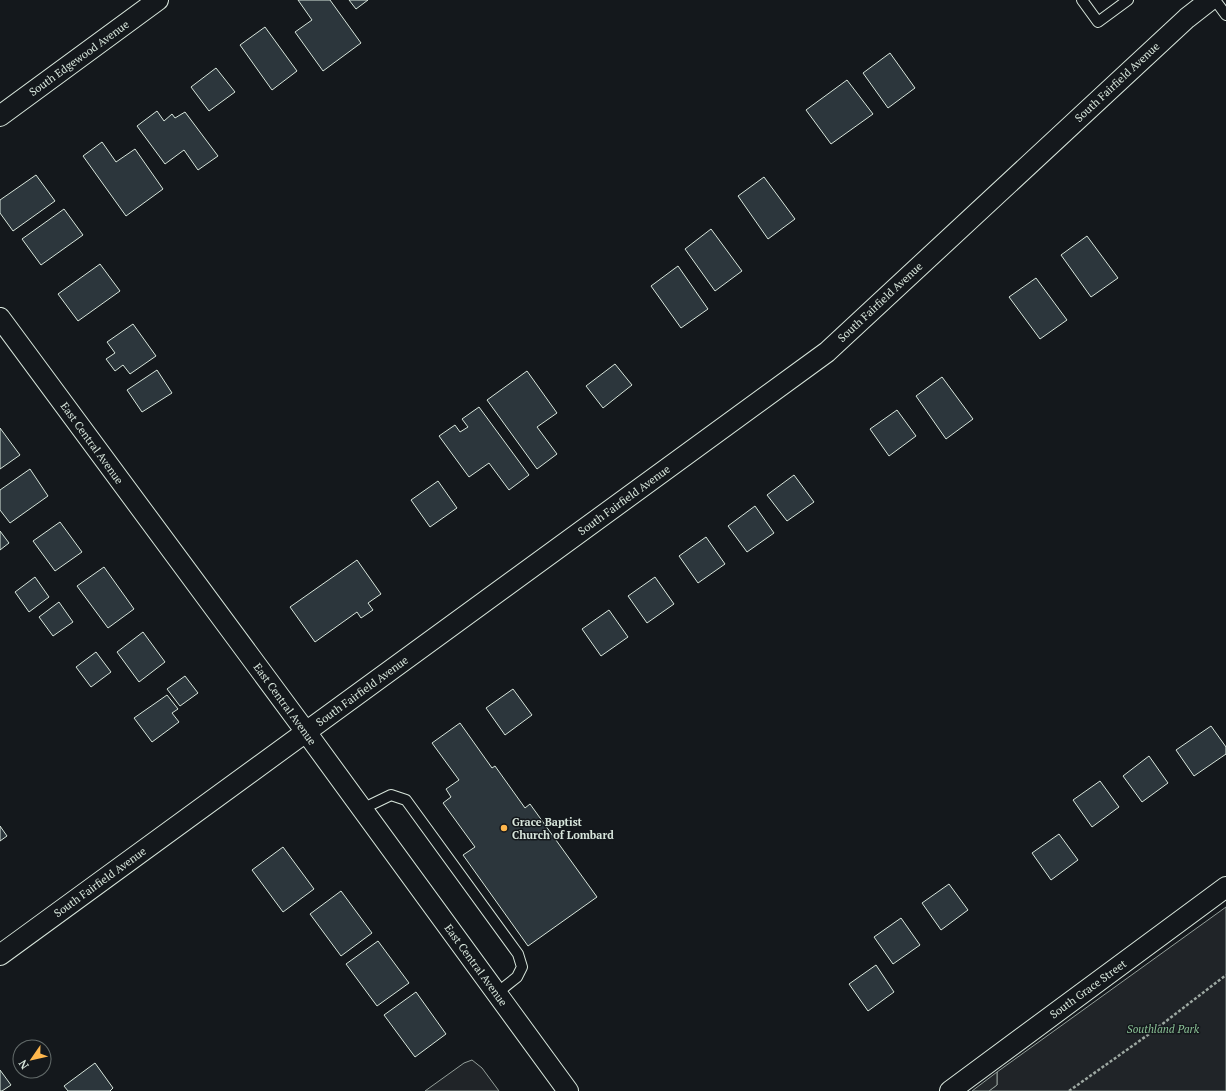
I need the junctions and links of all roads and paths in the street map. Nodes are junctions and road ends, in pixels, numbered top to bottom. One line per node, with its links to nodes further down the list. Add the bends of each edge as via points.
1 (158, 0): 7 (street, South Edgewood Avenue)
2 (1082, 0): 3 (lane, via 1098,22)
3 (1128, 0)
4 (1210, 0): 9 (street, South Fairfield Avenue, via 1187,18 827,352)
5 (1215, 0): 6 (lane)
6 (1226, 15)
7 (0, 116)
8 (0, 318): 9 (street, East Central Avenue)
9 (306, 732): 10 (street, East Central Avenue); 12 (street, South Fairfield Avenue)
10 (362, 809): 14 (street, East Central Avenue); 14 (lane, via 391,794 406,800 518,954 522,967 517,977)
11 (1226, 887): 16 (street, South Grace Street)
12 (0, 955)
13 (1226, 975): 17 (path)
14 (496, 993): 15 (street, East Central Avenue)
15 (568, 1091)
16 (950, 1091)
17 (1069, 1091)

